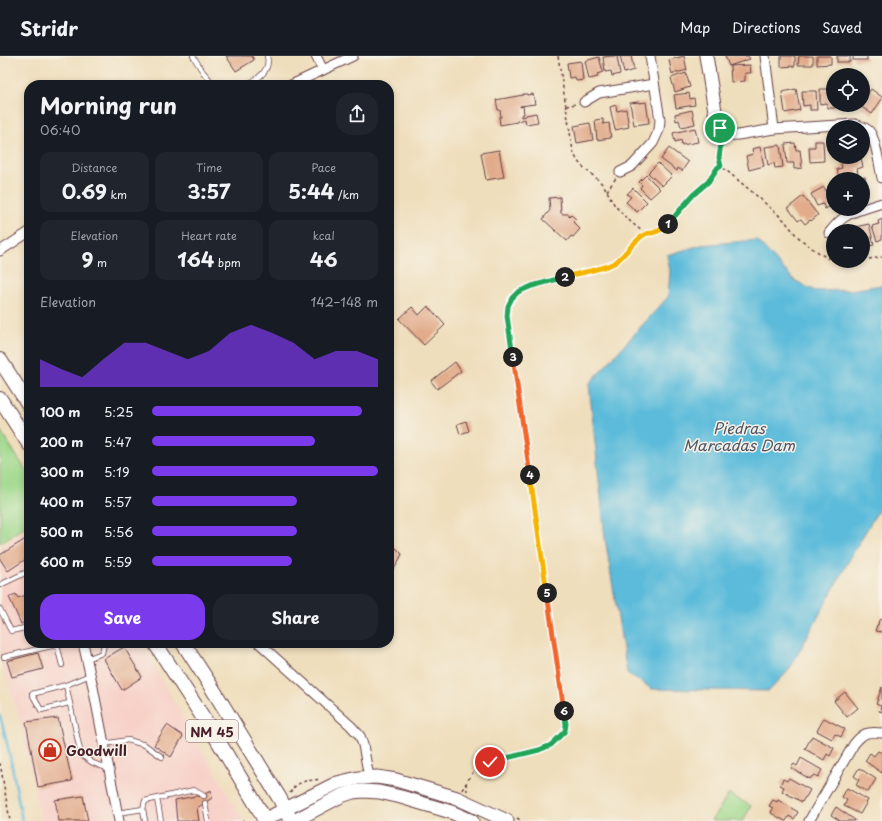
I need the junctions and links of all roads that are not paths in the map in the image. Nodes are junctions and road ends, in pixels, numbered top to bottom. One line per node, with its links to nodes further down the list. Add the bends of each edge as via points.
1 (193, 56): 9 (lane)
2 (267, 56): 10 (lane, via 267,68)
3 (316, 56): 8 (street)
4 (353, 56): 8 (street)
5 (650, 56): 12 (street)
6 (706, 56): 15 (street, via 716,117)
7 (765, 56): 14 (street)
8 (323, 70): 11 (street)
9 (210, 80)
10 (257, 80)
11 (301, 80)
12 (654, 84): 13 (street, via 599,92); 16 (street, via 660,120 659,130 653,143 632,166)
13 (584, 102)
14 (774, 129): 15 (street); 17 (street, via 855,124 865,128 871,134)
15 (722, 136)
16 (620, 172)
17 (882, 178)
18 (882, 203): 19 (street)
19 (870, 207)
20 (846, 216): 21 (street)
21 (836, 224)
22 (24, 235): 23 (street)
23 (0, 251)
24 (0, 360): 25 (main road)
25 (24, 397)
26 (0, 399): 27 (main road)
27 (24, 436)
28 (24, 573): 29 (lane)
29 (0, 585)
30 (0, 609): 31 (lane, via 11,631)
31 (24, 628)
32 (44, 648): 39 (lane)
33 (58, 648): 41 (lane)
34 (84, 648): 40 (street)
35 (103, 648): 40 (lane, via 102,652)
36 (158, 648): 59 (main road, NM 45, via 217,739 260,811)
37 (186, 648): 54 (main road, NM 45)
38 (265, 648): 49 (street, via 360,736)
39 (4, 657)
40 (87, 659): 42 (street)
41 (62, 665)
42 (90, 675): 43 (lane); 46 (street)
43 (66, 685): 44 (lane); 44 (lane, via 32,694 41,710)
44 (70, 703): 48 (lane, via 81,755)
45 (882, 733): 63 (street, via 869,732 860,736)
46 (104, 744): 47 (lane, via 128,740 145,745); 48 (street)
47 (162, 757)
48 (108, 769): 55 (street)
49 (369, 778): 54 (street, via 337,783); 62 (street, via 396,780 457,798)
50 (204, 796): 51 (lane, via 194,790)
51 (157, 799): 53 (lane, via 145,801); 57 (lane)
52 (205, 803): 58 (lane)
53 (143, 809): 55 (lane); 56 (lane)
54 (288, 815): 59 (street)
55 (118, 817)
56 (145, 821)
57 (161, 821)
58 (208, 821)
59 (263, 821)
60 (294, 821): 61 (street, via 341,796 363,791 401,797)
61 (472, 821)
62 (507, 821)
63 (809, 821)

